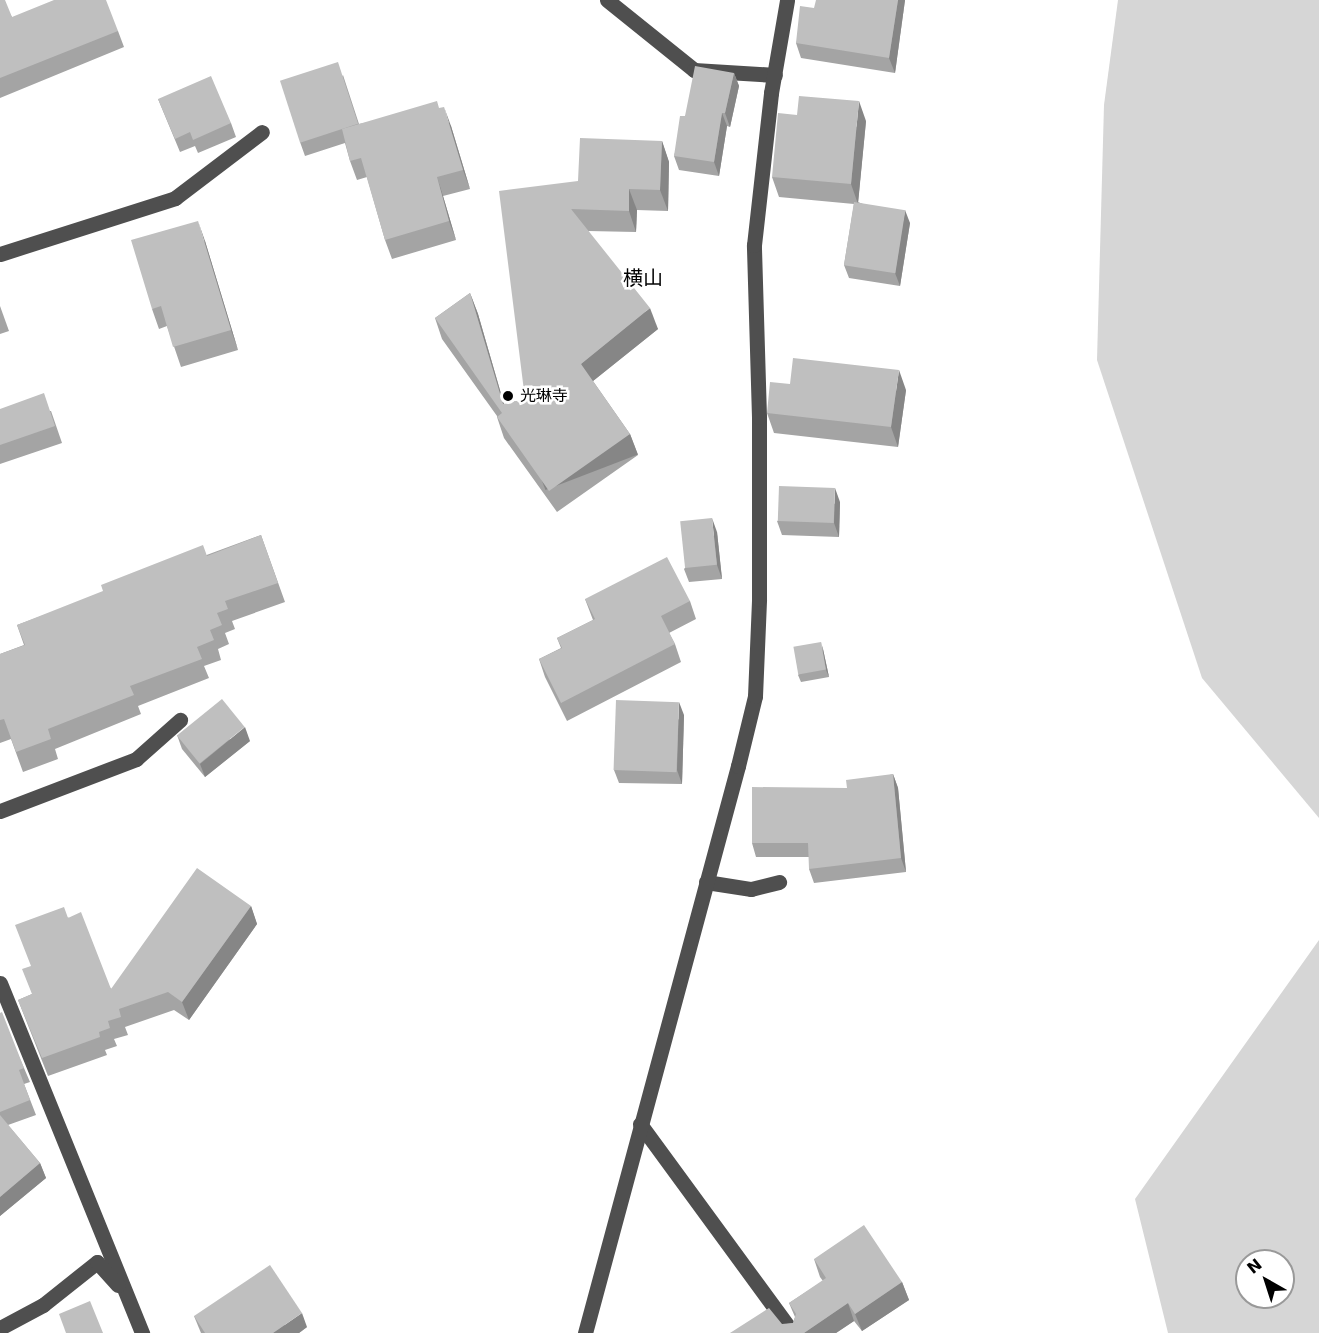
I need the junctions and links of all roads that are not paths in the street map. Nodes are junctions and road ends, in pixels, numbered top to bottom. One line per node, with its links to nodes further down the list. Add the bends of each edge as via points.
1 (607, 0): 3 (street, via 694,70)
2 (787, 0): 3 (street)
3 (775, 75): 8 (street, via 754,245 759,599 754,696)
4 (262, 132): 5 (street, via 175,198)
5 (0, 255)
6 (180, 720): 7 (street, via 136,759)
7 (0, 811)
8 (706, 882): 9 (street, via 751,889); 11 (street)
9 (779, 882)
10 (0, 982): 12 (street)
11 (640, 1124): 15 (street); 16 (street)
12 (126, 1294): 13 (street, via 97,1262 43,1305); 14 (street)
13 (0, 1328)
14 (142, 1333)
15 (585, 1333)
16 (793, 1333)

